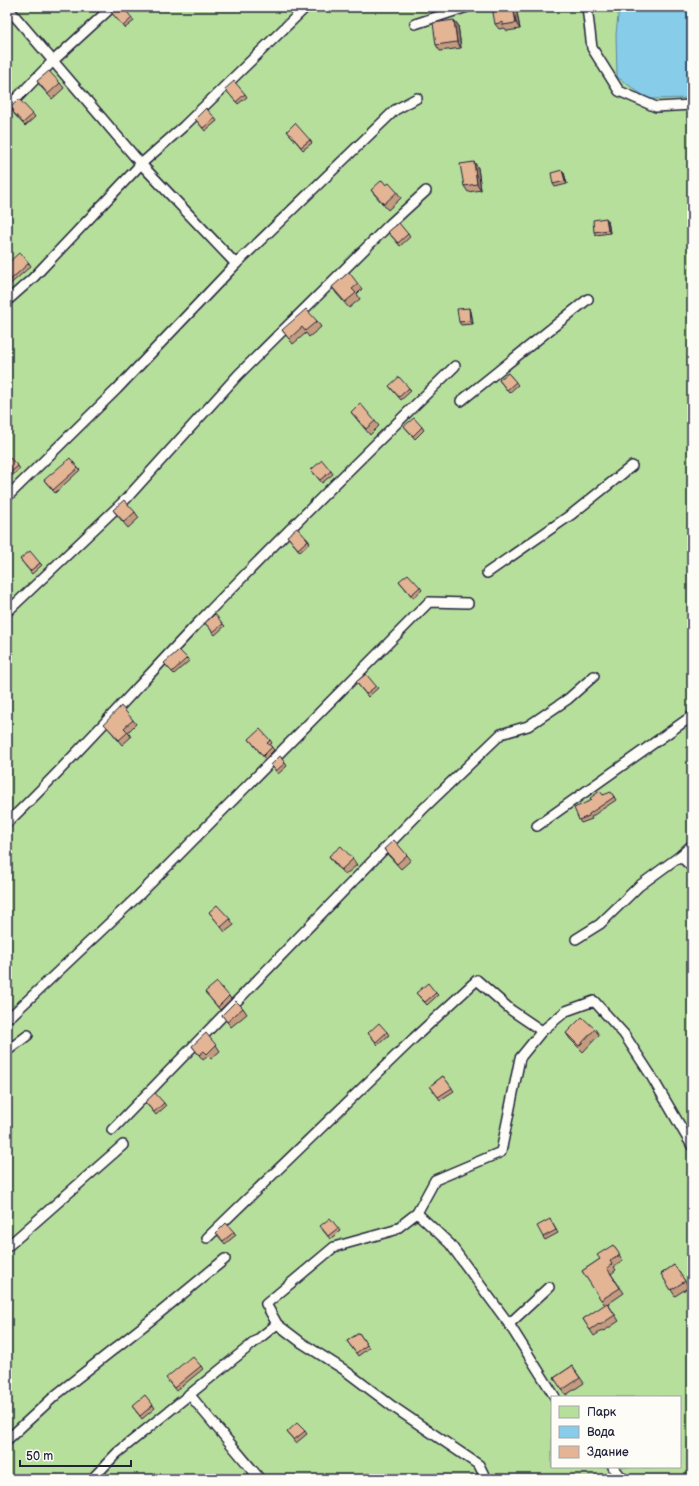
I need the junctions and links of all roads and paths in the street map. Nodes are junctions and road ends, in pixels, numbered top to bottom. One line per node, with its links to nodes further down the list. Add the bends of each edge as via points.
1 (7, 7): 7 (lane)
2 (112, 7): 7 (lane)
3 (306, 7): 11 (lane, via 184,126)
4 (467, 7): 6 (lane)
5 (587, 7): 9 (lane, via 592,48 619,91 656,107)
6 (415, 24)
7 (53, 61): 10 (lane); 11 (lane)
8 (417, 98): 13 (lane, via 395,110)
9 (692, 105)
10 (7, 108)
11 (141, 164): 13 (lane); 15 (lane, via 33,278)
12 (426, 191): 22 (lane, via 238,375 126,499)
13 (236, 264): 19 (lane, via 117,389)
14 (588, 298): 17 (lane)
15 (7, 301)
16 (455, 366): 25 (lane, via 196,625)
17 (461, 401)
18 (632, 466): 20 (lane, via 572,514)
19 (7, 498)
20 (487, 573)
21 (468, 603): 31 (lane, via 429,602 140,895)
22 (7, 612)
23 (594, 676): 35 (lane, via 568,699 528,726 500,734 422,810)
24 (692, 716): 26 (lane)
25 (7, 823)
26 (537, 826)
27 (692, 845): 28 (lane)
28 (680, 856): 29 (lane); 30 (lane, via 639,886 600,924)
29 (692, 867)
30 (576, 939)
31 (11, 1016)
32 (542, 1031): 37 (lane, via 566,1011 594,1001 624,1034); 38 (lane, via 520,1058 500,1152 435,1180); 39 (lane, via 511,1010 476,980)
33 (28, 1035): 34 (lane)
34 (7, 1051)
35 (112, 1130)
36 (123, 1145): 40 (lane)
37 (692, 1146)
38 (417, 1213): 43 (lane, via 395,1230 334,1247 266,1304); 44 (lane, via 450,1244)
39 (207, 1238)
40 (7, 1247)
41 (225, 1259): 47 (lane, via 57,1394)
42 (549, 1287): 44 (lane)
43 (277, 1324): 45 (lane); 51 (lane, via 479,1465)
44 (509, 1324): 46 (lane)
45 (189, 1394): 49 (lane, via 117,1454); 50 (lane)
46 (554, 1396)
47 (7, 1440)
48 (614, 1468): 52 (lane)
49 (92, 1479)
50 (260, 1479)
51 (486, 1479)
52 (623, 1479)

